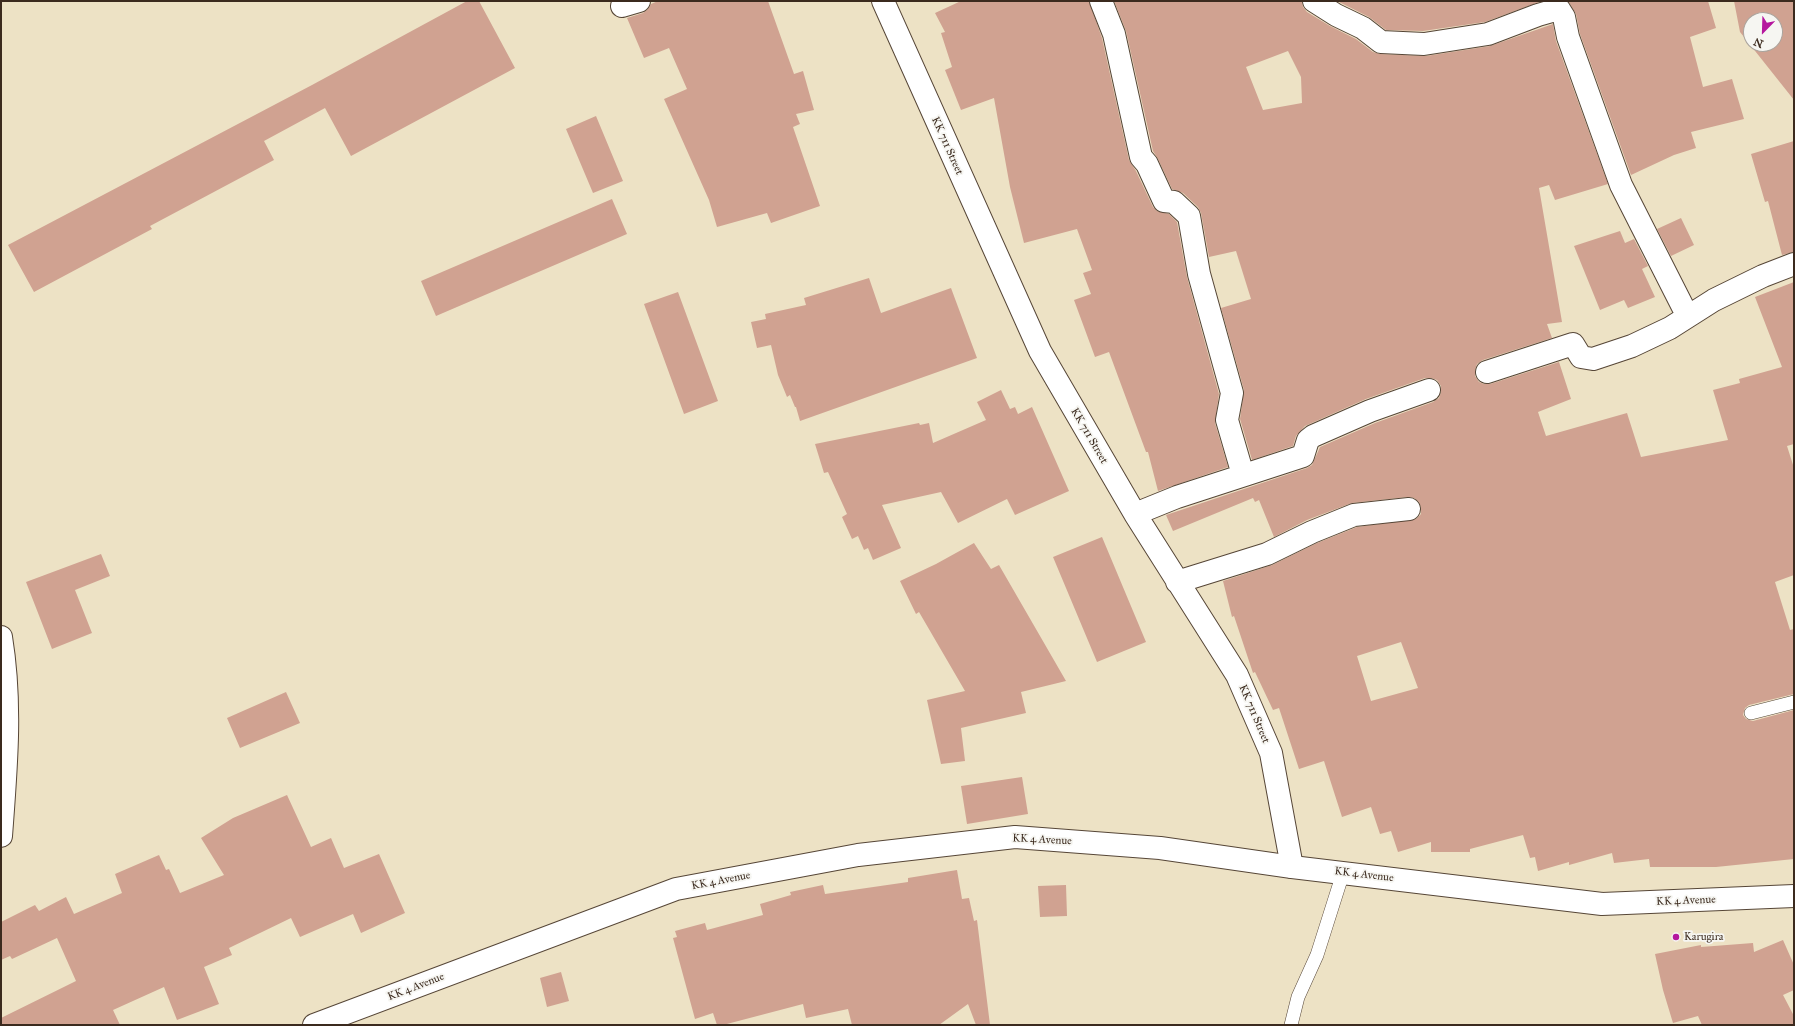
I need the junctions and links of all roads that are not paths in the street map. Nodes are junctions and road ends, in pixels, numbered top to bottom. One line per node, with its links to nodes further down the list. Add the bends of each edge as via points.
1 (883, 1): 11 (street, KK 711 Street, via 1040,351)
2 (1101, 1): 9 (street, via 1114,34 1140,157 1147,164 1164,200 1174,202 1189,216 1199,274 1232,393 1227,420)
3 (1314, 1): 4 (street, via 1336,16 1363,28 1381,42 1424,44 1488,34)
4 (1559, 5): 6 (street, via 1621,185)
5 (1794, 264): 6 (street, via 1763,276)
6 (1687, 315): 7 (street, via 1670,328 1632,346 1593,359 1581,357 1573,344)
7 (1486, 372)
8 (1429, 390): 9 (street, via 1370,411 1313,436 1308,440 1302,456)
9 (1243, 475): 11 (street)
10 (1409, 509): 12 (street, via 1354,515 1267,554)
11 (1134, 514): 12 (street, KK 711 Street)
12 (1177, 582): 18 (street, KK 711 Street, via 1237,675 1271,753)
13 (1, 637): 16 (street, via 8,693)
14 (1794, 702): 15 (lane)
15 (1751, 713)
16 (4, 737): 17 (street)
17 (1, 836)
18 (1292, 867): 19 (street, KK 4 Avenue); 21 (street, KK 4 Avenue, via 1160,848 1015,837 858,855 676,889)
19 (1343, 872): 20 (street, KK 4 Avenue, via 1602,904); 22 (lane, via 1317,955 1298,997)
20 (1794, 896)
21 (314, 1025)
22 (1291, 1025)

